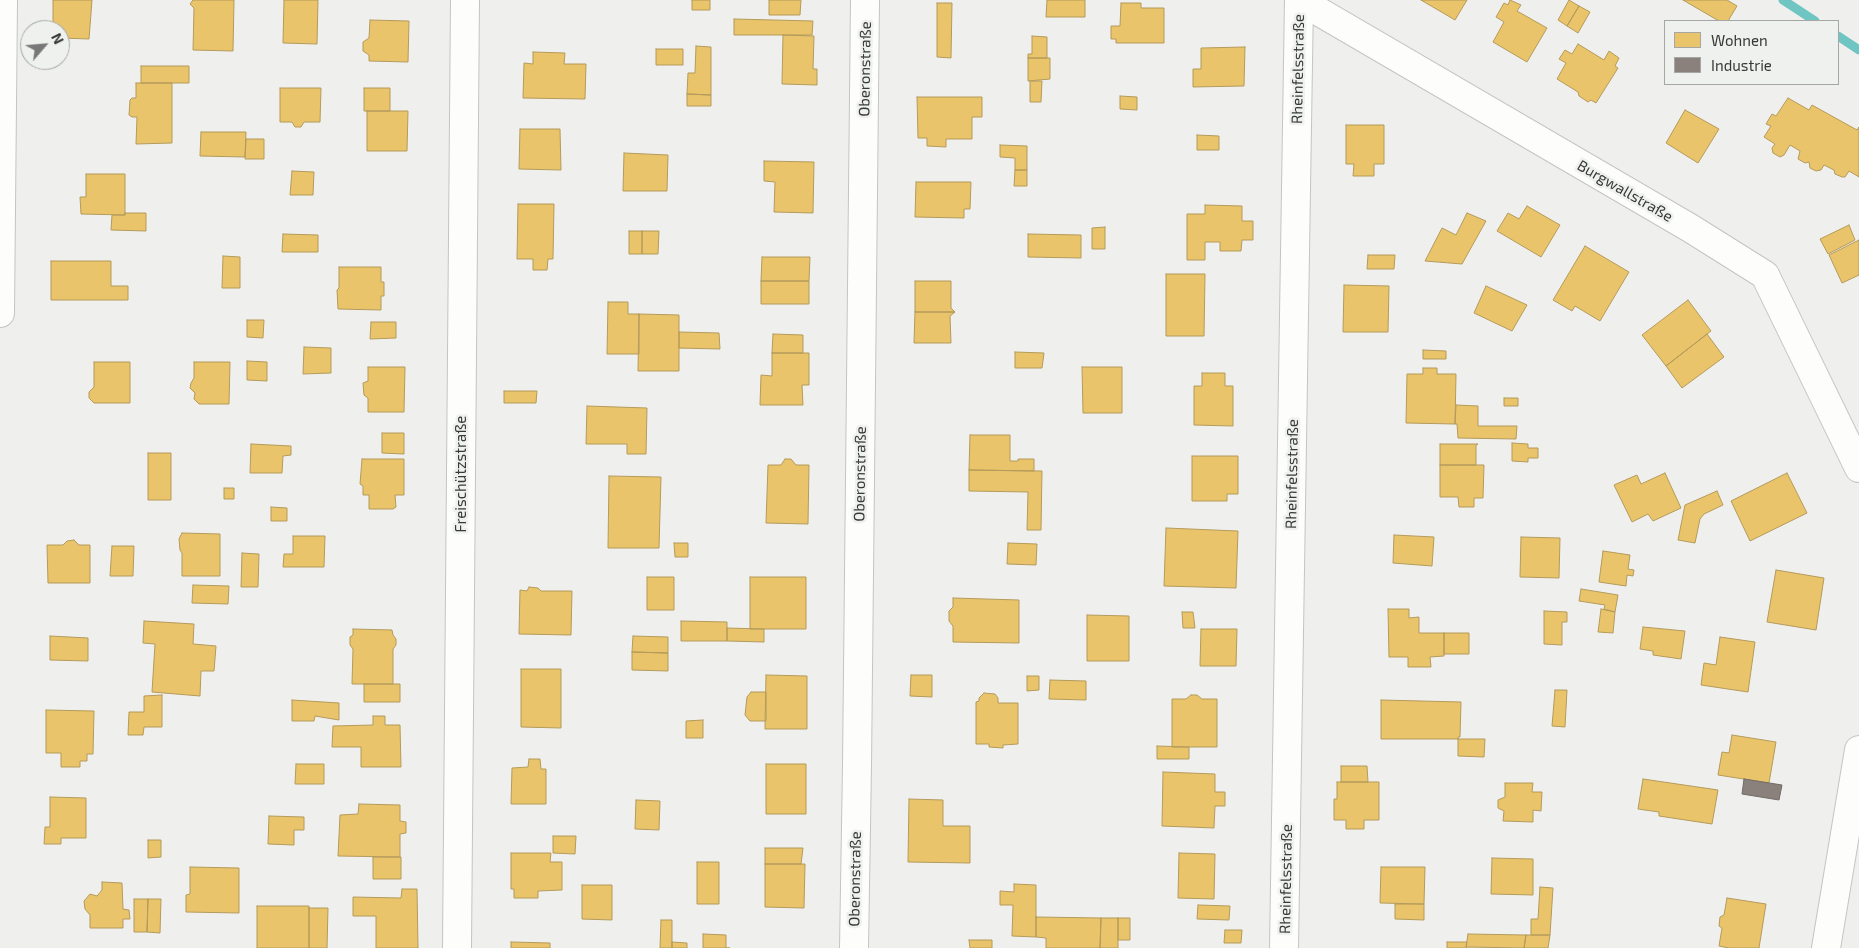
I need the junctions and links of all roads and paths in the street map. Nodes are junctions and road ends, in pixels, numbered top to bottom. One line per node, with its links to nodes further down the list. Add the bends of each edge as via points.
1 (3, 0): 5 (street)
2 (464, 0): 8 (street, Freischützstraße)
3 (865, 0): 9 (street, Oberonstraße)
4 (1299, 0): 6 (street, Burgwallstraße, via 1766,275); 10 (street, Rheinfelsstraße)
5 (0, 312)
6 (1859, 468)
7 (1859, 750): 11 (street)
8 (457, 948)
9 (854, 948)
10 (1284, 948)
11 (1826, 948)

